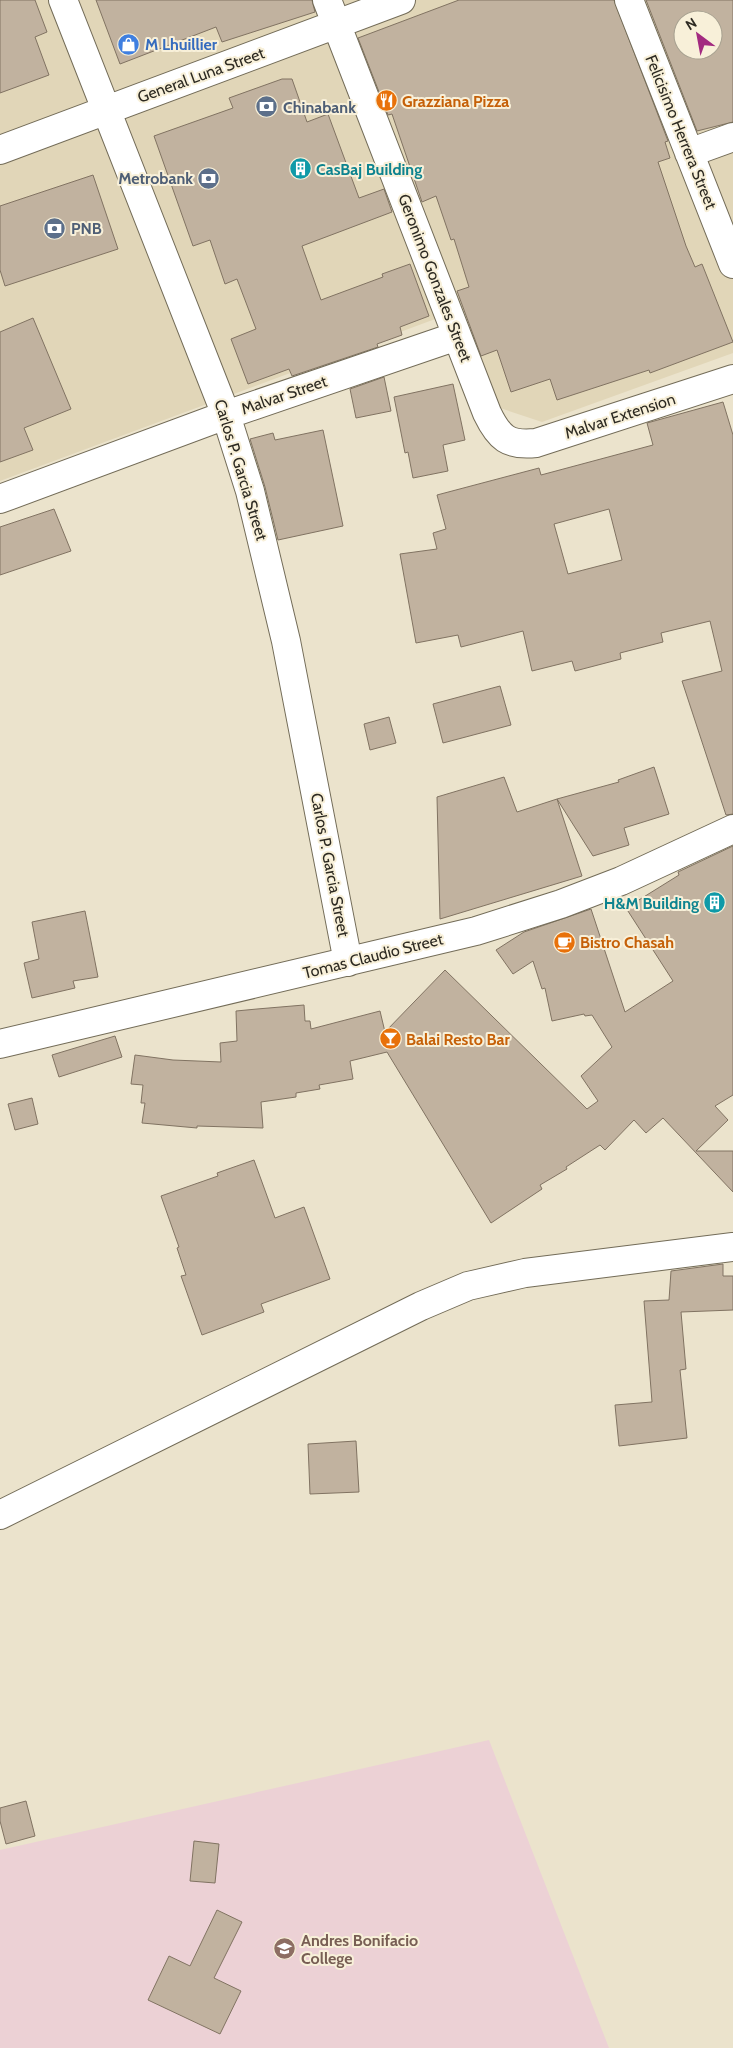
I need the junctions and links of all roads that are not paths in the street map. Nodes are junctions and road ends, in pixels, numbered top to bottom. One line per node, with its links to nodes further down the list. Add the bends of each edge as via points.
1 (63, 0): 5 (street, Carlos P. Garcia Street)
2 (401, 0): 4 (street, General Luna Street)
3 (629, 0): 8 (street, Felicisimo Herrera Street)
4 (332, 12): 5 (street, General Luna Street); 10 (street, Geronimo Gonzales Street)
5 (105, 110): 7 (street, General Luna Street); 12 (street, Carlos P. Garcia Street)
6 (733, 137): 8 (street)
7 (0, 150)
8 (689, 153): 9 (street, Felicisimo Herrera Street)
9 (733, 264)
10 (457, 336): 12 (street, Malvar Street); 13 (street, Geronimo Gonzales Street, via 494,427)
11 (733, 379): 13 (street, Malvar Extension, via 536,443 520,444)
12 (226, 415): 14 (street, Malvar Street); 16 (street, Carlos P. Garcia Street, via 250,491 277,603)
13 (506, 440)
14 (0, 499)
15 (733, 829): 16 (street, Tomas Claudio Street, via 622,881 561,904 476,931)
16 (348, 962): 17 (street, Tomas Claudio Street)
17 (0, 1044)
18 (733, 1247): 19 (street, via 525,1273 468,1286 421,1306)
19 (0, 1515)

